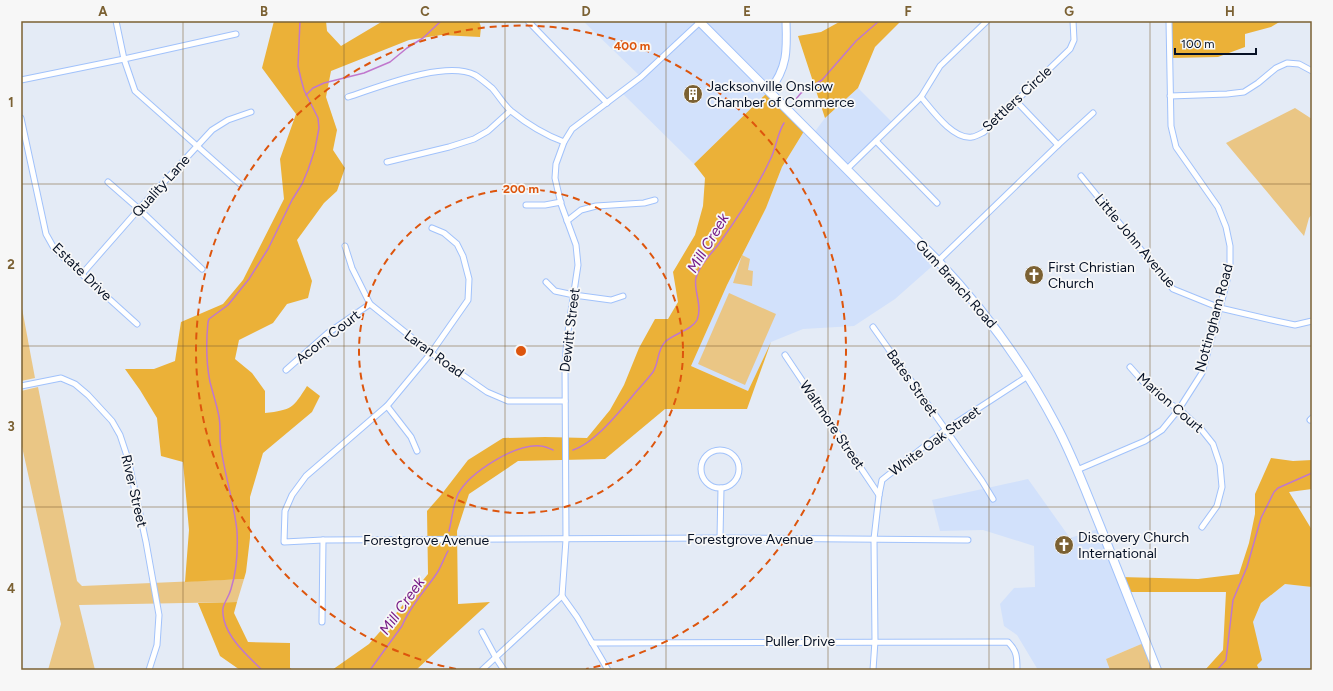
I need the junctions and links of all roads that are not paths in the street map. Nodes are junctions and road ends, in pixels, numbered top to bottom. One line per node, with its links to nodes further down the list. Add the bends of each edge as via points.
1 (116, 21): 9 (street)
2 (528, 21): 17 (street)
3 (786, 21): 12 (street, via 786,58 779,78)
4 (987, 21): 15 (street, via 940,66)
5 (1073, 21): 16 (street, Settlers Circle, via 1074,40 1070,49)
6 (1169, 21): 13 (street, Nottingham Road)
7 (700, 22): 12 (main road, Gum Branch Road); 17 (street, Dewitt Street, via 641,77)
8 (236, 34): 9 (street)
9 (124, 59): 11 (street); 24 (street, via 135,91)
10 (1312, 71): 13 (street, via 1299,64 1287,63 1276,68 1244,92)
11 (21, 80)
12 (769, 91): 27 (main road, Gum Branch Road)
13 (1170, 96): 46 (street, Nottingham Road, via 1171,126 1176,147 1218,207 1226,227 1230,265)
14 (348, 97): 18 (street, via 406,78 455,70 475,75 491,88)
15 (921, 97): 16 (street, Settlers Circle, via 939,119 957,135 971,137 984,132); 22 (street)
16 (1016, 101): 25 (street)
17 (607, 103): 23 (street, Dewitt Street, via 572,129)
18 (510, 111): 23 (street, via 550,137); 26 (street, via 488,131 474,139)
19 (251, 112): 24 (street, Quality Lane, via 228,120 212,130)
20 (1093, 113): 25 (street)
21 (21, 118): 41 (street, Estate Drive, via 46,234 55,250)
22 (876, 141): 27 (street); 33 (street)
23 (564, 142): 32 (street, Dewitt Street, via 556,164 555,178)
24 (197, 145): 30 (street); 35 (street, Quality Lane)
25 (1058, 145): 39 (street)
26 (387, 162)
27 (847, 169): 39 (main road, Gum Branch Road)
28 (1081, 176): 46 (street, Little John Avenue, via 1173,289)
29 (108, 182): 35 (street)
30 (240, 184)
31 (655, 200): 36 (street, via 596,206 581,210)
32 (561, 202): 34 (street); 36 (street, Dewitt Street)
33 (937, 204)
34 (526, 205)
35 (139, 209): 40 (street); 41 (street, Quality Lane)
36 (567, 221): 43 (street, Dewitt Street, via 576,245 578,265)
37 (432, 228): 50 (street, Forestgrove Avenue, via 444,233 457,244 469,279 468,300)
38 (345, 246): 45 (street, Laran Road, via 352,268)
39 (938, 261): 54 (main road, Gum Branch Road, via 999,332)
40 (202, 269)
41 (82, 274): 48 (street, Estate Drive)
42 (546, 282): 43 (street, via 555,291)
43 (574, 295): 44 (street, via 610,300); 56 (street, Dewitt Street, via 567,338)
44 (623, 296)
45 (370, 304): 50 (street, Laran Road); 53 (street, Acorn Court, via 328,333)
46 (1220, 308): 47 (street, Little John Avenue, via 1295,325); 58 (street, Nottingham Road, via 1202,372)
47 (1312, 321)
48 (137, 324)
49 (873, 327): 59 (street, Bates Street)
50 (431, 352): 56 (street, Laran Road, via 487,392 508,401); 57 (street, Forestgrove Avenue)
51 (784, 355): 63 (street, Waltmore Street)
52 (1130, 367): 58 (street, Marion Court, via 1146,385)
53 (286, 370)
54 (1028, 376): 59 (street, White Oak Street); 61 (main road, Gum Branch Road, via 1055,423)
55 (21, 386): 77 (street, River Street, via 61,378 75,384 112,421 120,435 128,459 159,615 157,645)
56 (565, 401): 69 (street, Dewitt Street)
57 (387, 406): 60 (street, via 411,437); 68 (street, Forestgrove Avenue, via 306,476 292,495 285,511 284,542)
58 (1179, 409): 61 (street, Nottingham Road, via 1162,430 1145,441); 65 (street, Marion Court, via 1213,444 1220,465 1222,487 1217,506)
59 (945, 430): 63 (street, White Oak Street, via 882,480); 64 (street, Bates Street)
60 (417, 451)
61 (1077, 470): 83 (main road, Gum Branch Road)
62 (721, 488): 62 (street, via 734,482 738,476 739,464 735,456 722,450 714,451 702,462 702,474 707,482); 66 (street)
63 (879, 495): 67 (street, White Oak Street)
64 (993, 499)
65 (1202, 527)
66 (720, 538): 67 (street, Forestgrove Avenue); 69 (street, Forestgrove Avenue)
67 (874, 539): 70 (street, Forestgrove Avenue); 74 (street, White Oak Street)
68 (323, 540): 69 (street, Forestgrove Avenue); 72 (street)
69 (566, 540): 71 (street, Dewitt Street)
70 (968, 540)
71 (562, 596): 75 (street); 76 (street)
72 (322, 622)
73 (482, 632): 76 (street)
74 (876, 641): 75 (street, Puller Drive); 81 (street, White Oak Street); 82 (street, Puller Drive, via 1008,642 1015,648)
75 (592, 642): 80 (street)
76 (496, 658): 78 (street); 79 (street)
77 (149, 670)
78 (482, 670)
79 (504, 670)
80 (608, 670)
81 (873, 670)
82 (1017, 670)
83 (1157, 670)

